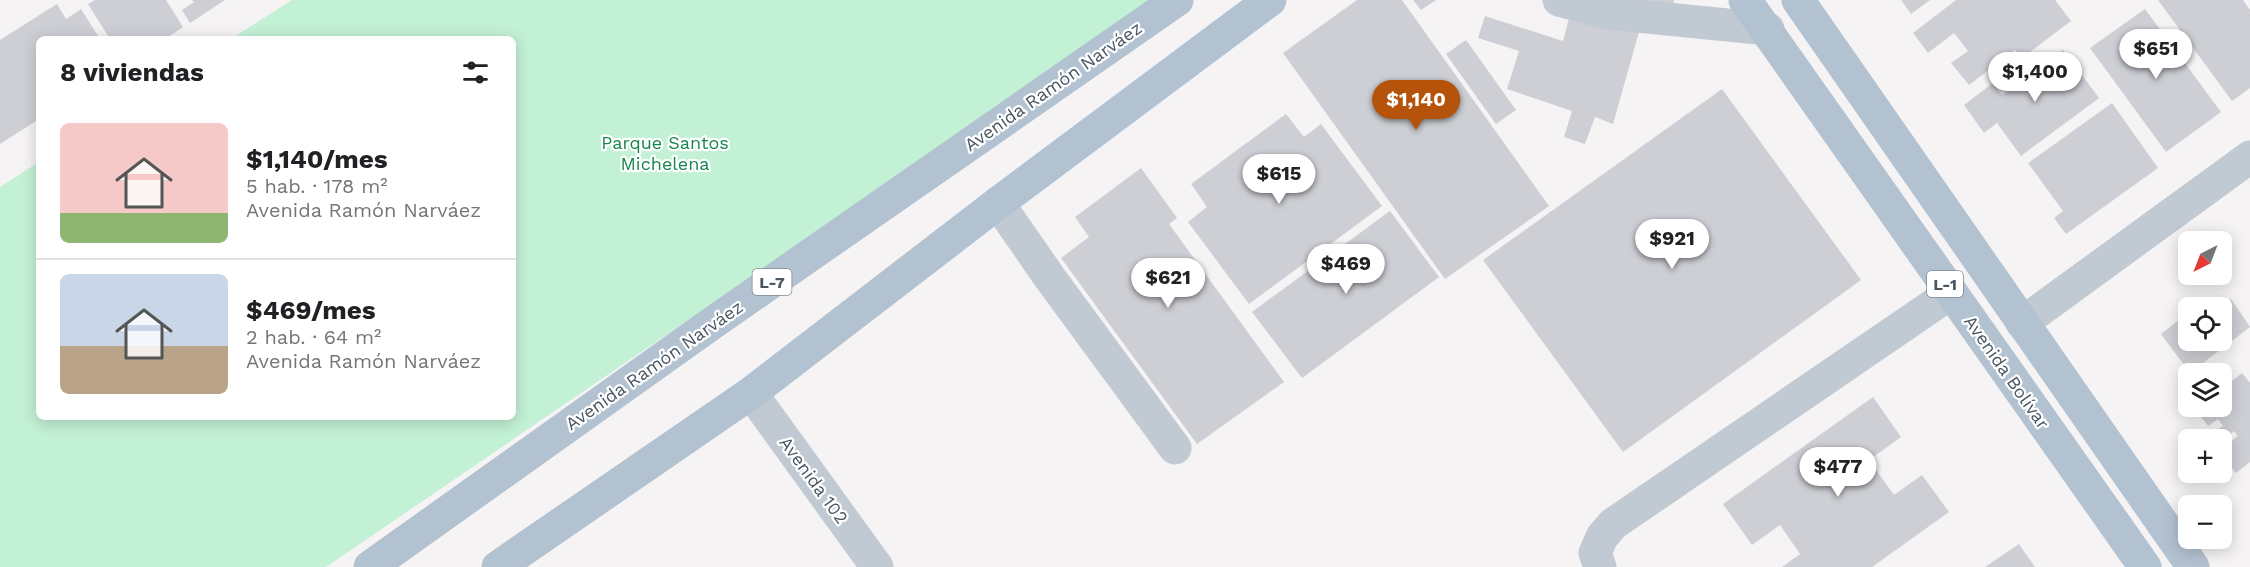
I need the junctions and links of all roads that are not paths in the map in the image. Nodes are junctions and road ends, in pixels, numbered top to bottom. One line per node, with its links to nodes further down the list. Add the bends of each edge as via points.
1 (1177, 0): 14 (main road, Avenida Ramón Narváez / L-7)
2 (1270, 0): 9 (main road)
3 (1559, 0): 6 (street, via 1607,13)
4 (1745, 0): 7 (main road, Avenida Bolívar / L-1)
5 (1798, 0): 11 (main road, L-1)
6 (1688, 10): 7 (street)
7 (1768, 29): 10 (main road, Avenida Bolívar / L-1)
8 (2250, 157): 11 (street)
9 (998, 202): 12 (main road); 13 (street)
10 (1951, 293): 17 (street, via 1613,524 1595,553); 18 (main road, Avenida Bolívar / L-1)
11 (2022, 323): 19 (main road, L-1)
12 (751, 393): 15 (main road); 16 (street, Avenida 102)
13 (1175, 448)
14 (370, 567)
15 (498, 567)
16 (877, 567)
17 (1600, 567)
18 (2145, 567)
19 (2193, 567)

